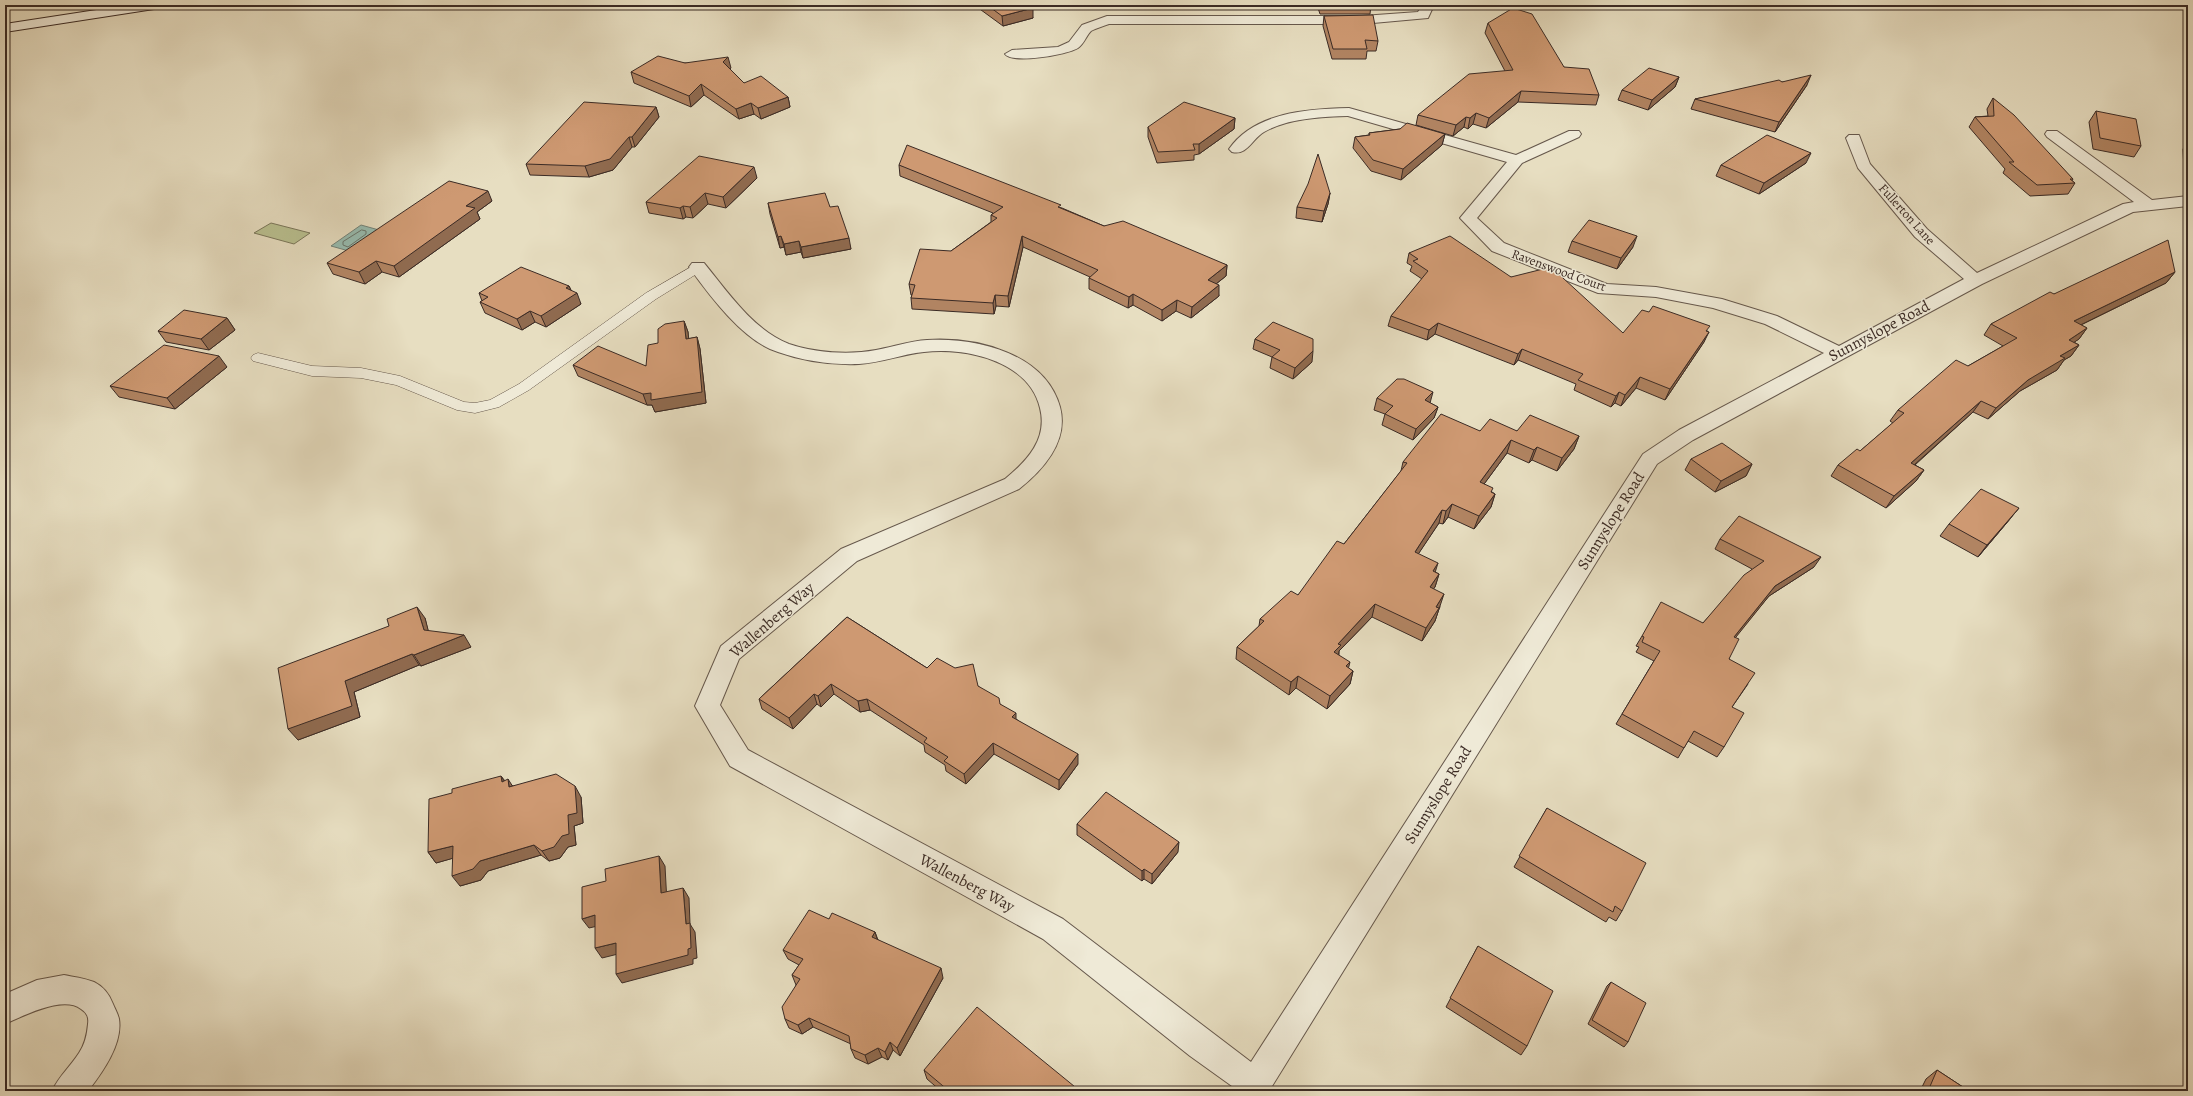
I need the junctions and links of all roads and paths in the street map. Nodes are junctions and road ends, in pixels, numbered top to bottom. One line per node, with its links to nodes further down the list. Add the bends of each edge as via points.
1 (149, 5): 5 (street)
2 (2183, 5): 3 (lane)
3 (2188, 9)
4 (1426, 10): 6 (street, via 1362,20 1107,20 1088,28 1074,45 1062,50 1047,54)
5 (5, 28)
6 (1012, 54)
7 (1574, 134): 11 (street, Ravenswood Court)
8 (2052, 134): 13 (street)
9 (1854, 138): 15 (street, Fullerton Lane, via 1863,165 1921,233)
10 (1237, 149): 11 (street, via 1258,129 1289,118 1349,112)
11 (1517, 160): 16 (street, Ravenswood Court, via 1468,218 1498,247 1604,289 1656,292 1716,303 1743,311 1771,320)
12 (2188, 201): 13 (street, Sunnyslope Road)
13 (2149, 205): 15 (street, Sunnyslope Road, via 2129,207)
14 (698, 267): 17 (lane, via 651,296 524,387 494,404 475,408 462,407 400,380 361,373 312,371); 19 (street, Wallenberg Way, via 752,329 782,347 858,358 927,346 972,349 997,355 1029,372 1039,384 1051,408 1050,435 1046,448 1034,467 1012,484 849,555 730,653 707,706 739,758 1052,929)
15 (1976, 280): 16 (street, Sunnyslope Road)
16 (1839, 353): 19 (street, Sunnyslope Road, via 1686,435 1650,459)
17 (258, 358)
18 (5, 1009): 20 (street, via 24,998 50,990 74,989 92,995 102,1009 105,1028 98,1050 84,1075)
19 (1253, 1088)
20 (68, 1091)

